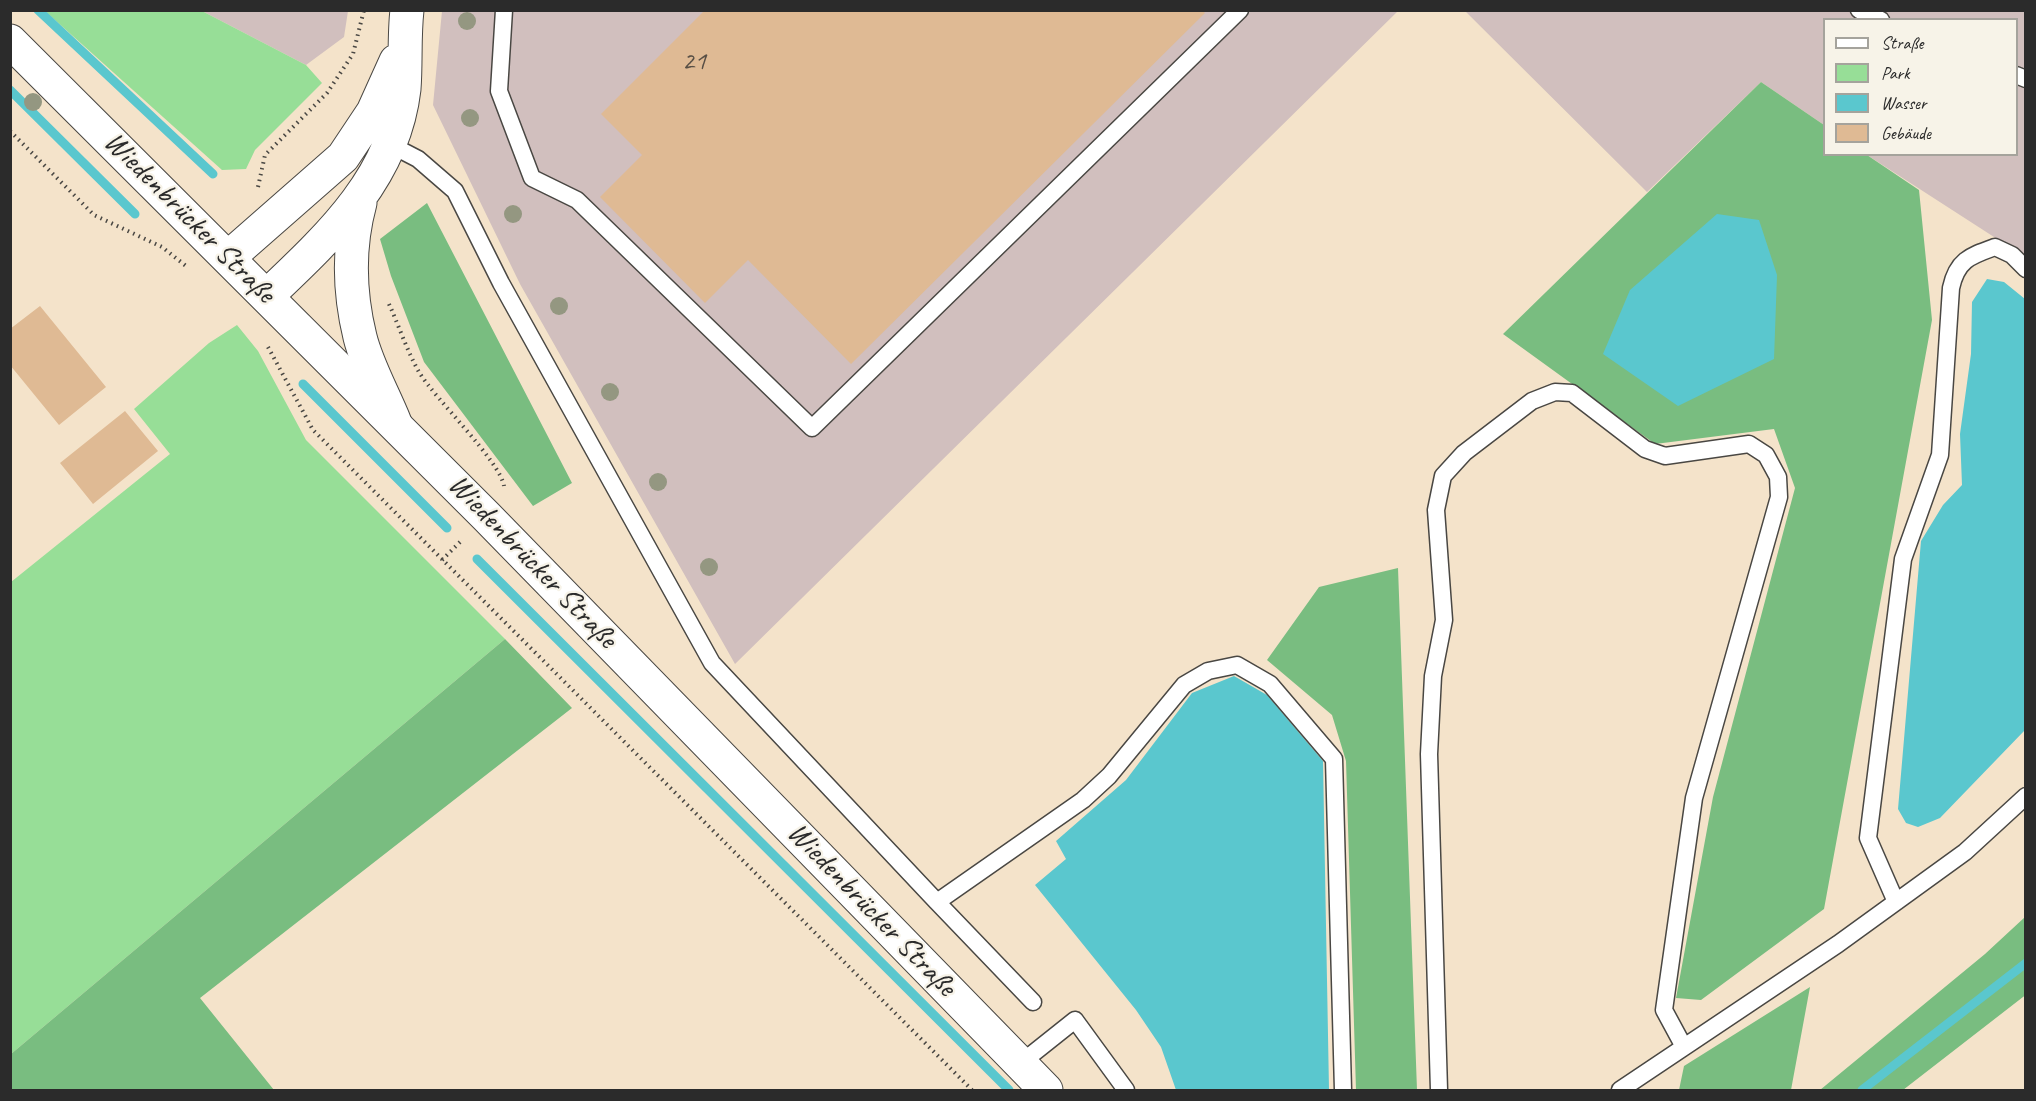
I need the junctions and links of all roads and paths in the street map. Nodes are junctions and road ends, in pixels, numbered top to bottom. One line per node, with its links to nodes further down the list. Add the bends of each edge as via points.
1 (364, 10): 12 (path, via 353,54 327,93 264,155 255,197)
2 (407, 10): 8 (street)
3 (504, 10): 4 (lane, via 499,91 532,178 577,200 812,428)
4 (1240, 10)
5 (1859, 10): 6 (lane)
6 (1877, 18)
7 (10, 41): 13 (street, Wiedenbrücker Straße)
8 (403, 46): 10 (street, via 404,88); 12 (street, via 373,112 343,157)
9 (10, 131): 14 (path, via 94,215 162,247)
10 (389, 144): 11 (street); 23 (lane, via 418,159 455,191 501,283 712,663)
11 (361, 197): 16 (street, via 345,219); 19 (street, via 352,230 350,272 360,338)
12 (274, 218): 13 (street)
13 (229, 257): 16 (street, Wiedenbrücker Straße)
14 (187, 267)
15 (2025, 268): 24 (lane, via 2012,255 1995,247 1970,256 1954,270 1940,455 1903,559 1868,838)
16 (267, 296): 19 (street, Wiedenbrücker Straße)
17 (388, 302): 20 (path, via 420,372 503,480 505,497)
18 (265, 342): 21 (path, via 313,430)
19 (395, 423): 20 (street, Wiedenbrücker Straße)
20 (486, 516): 21 (path); 27 (street, Wiedenbrücker Straße)
21 (442, 560): 28 (path)
22 (2025, 796): 24 (lane, via 1965,852)
23 (937, 902): 25 (lane); 31 (lane, via 1083,800 1109,776 1184,685 1208,671 1237,665 1270,684 1334,759)
24 (1896, 902): 26 (lane)
25 (1033, 1002)
26 (1684, 1047): 32 (lane, via 1664,1010 1694,798 1763,562 1779,497 1778,477 1766,455 1749,444 1665,456 1645,449 1572,393 1555,392 1532,401 1464,453 1443,476 1436,510 1444,620 1433,676 1429,754); 33 (lane)
27 (1021, 1063): 29 (street, Wiedenbrücker Straße); 30 (lane, via 1075,1020)
28 (972, 1090)
29 (1046, 1090)
30 (1126, 1090)
31 (1343, 1090)
32 (1439, 1090)
33 (1620, 1090)

